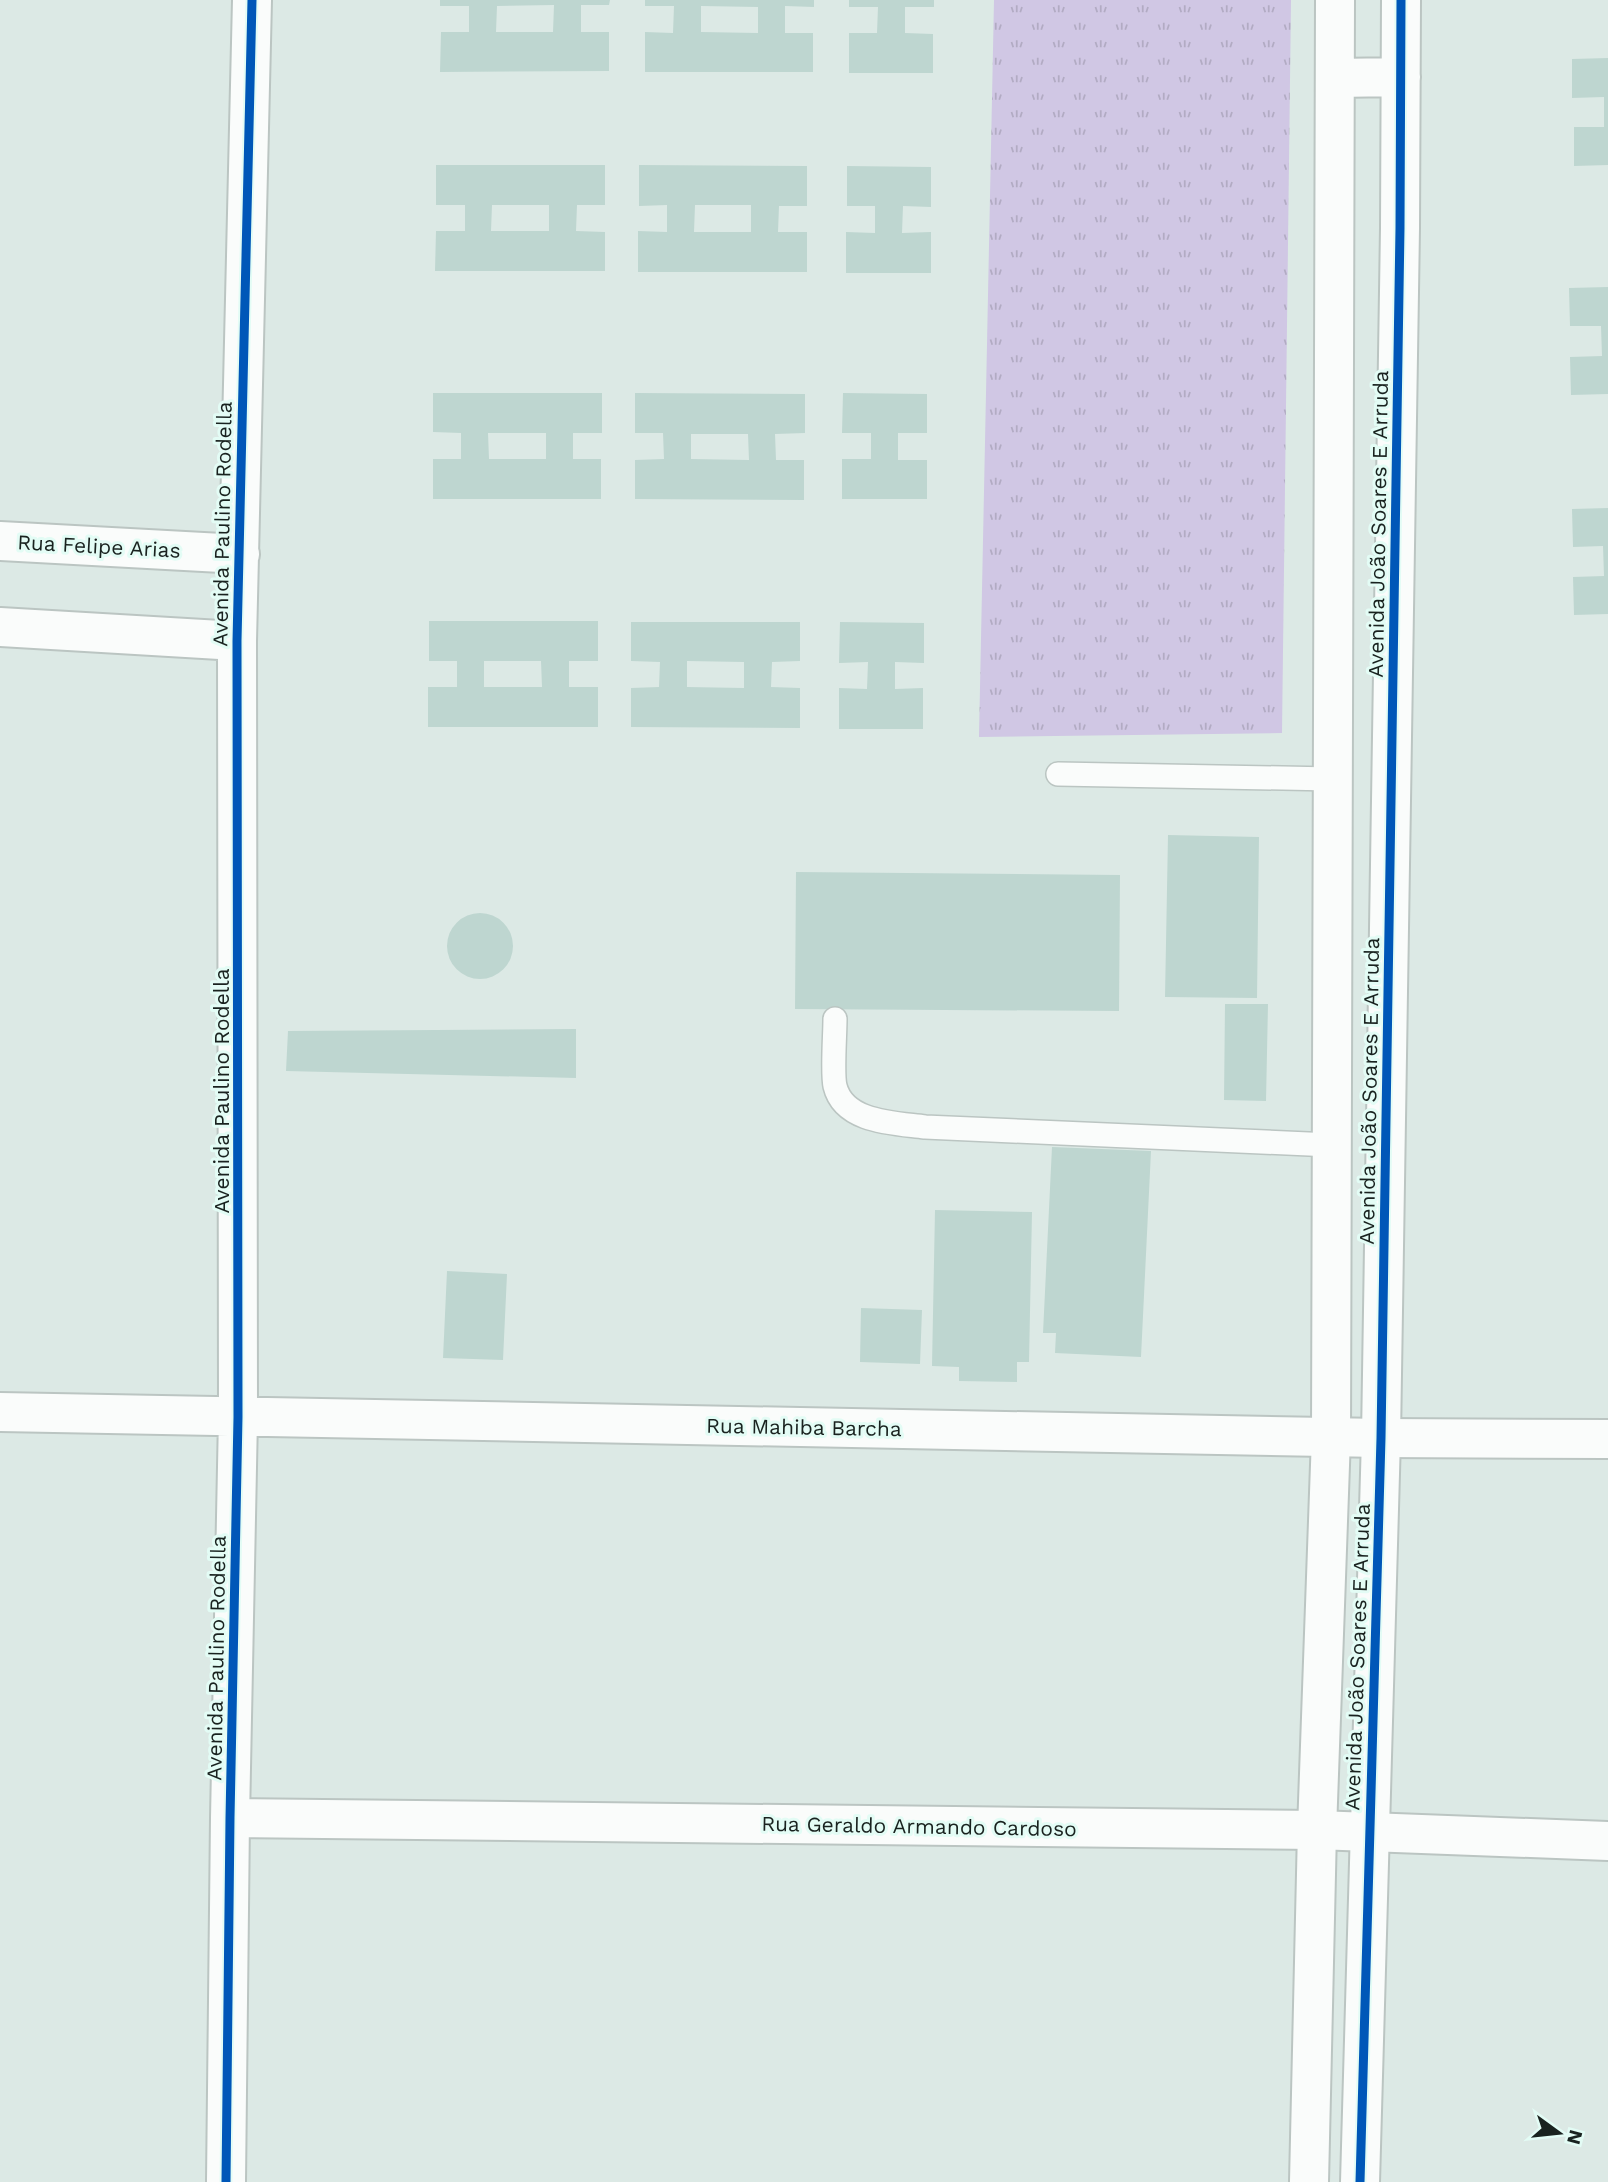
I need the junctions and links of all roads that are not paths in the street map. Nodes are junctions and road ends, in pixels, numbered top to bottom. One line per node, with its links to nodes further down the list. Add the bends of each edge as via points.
1 (251, 0): 7 (street, Avenida Paulino Rodella)
2 (1335, 0): 5 (street, Avenida João Soares E Arruda)
3 (1401, 0): 4 (street, Avenida João Soares E Arruda)
4 (1401, 77): 5 (street); 14 (street, Avenida João Soares E Arruda)
5 (1335, 78): 11 (street, Avenida João Soares E Arruda)
6 (0, 541): 7 (street, Rua Felipe Arias)
7 (240, 554): 9 (street, Avenida Paulino Rodella)
8 (0, 627): 9 (street)
9 (237, 641): 18 (street, Avenida Paulino Rodella)
10 (1058, 774): 11 (lane)
11 (1332, 779): 13 (street, Avenida João Soares E Arruda)
12 (835, 1019): 13 (lane, via 835,1087 849,1108 878,1121 925,1127)
13 (1331, 1145): 14 (street); 15 (street, Avenida João Soares E Arruda)
14 (1386, 1145): 16 (street, Avenida João Soares E Arruda)
15 (1331, 1335): 16 (street); 19 (street, Avenida João Soares E Arruda)
16 (1382, 1335): 20 (street, Avenida João Soares E Arruda)
17 (0, 1412): 18 (street, Rua Mahiba Barcha)
18 (238, 1417): 19 (street, Rua Mahiba Barcha); 22 (street, Avenida Paulino Rodella)
19 (1331, 1437): 20 (street, Rua Mahiba Barcha); 23 (street, Avenida João Soares E Arruda)
20 (1381, 1438): 21 (street, Rua Mahiba Barcha); 24 (street, Avenida João Soares E Arruda)
21 (1608, 1439)
22 (230, 1818): 23 (street, Rua Geraldo Armando Cardoso); 26 (street, Avenida Paulino Rodella)
23 (1317, 1830): 24 (street, Rua Geraldo Armando Cardoso); 27 (street, Avenida João Soares E Arruda)
24 (1369, 1832): 25 (street, Rua Geraldo Armando Cardoso); 28 (street, Avenida João Soares E Arruda)
25 (1608, 1841)
26 (226, 2182)
27 (1309, 2182)
28 (1360, 2182)

